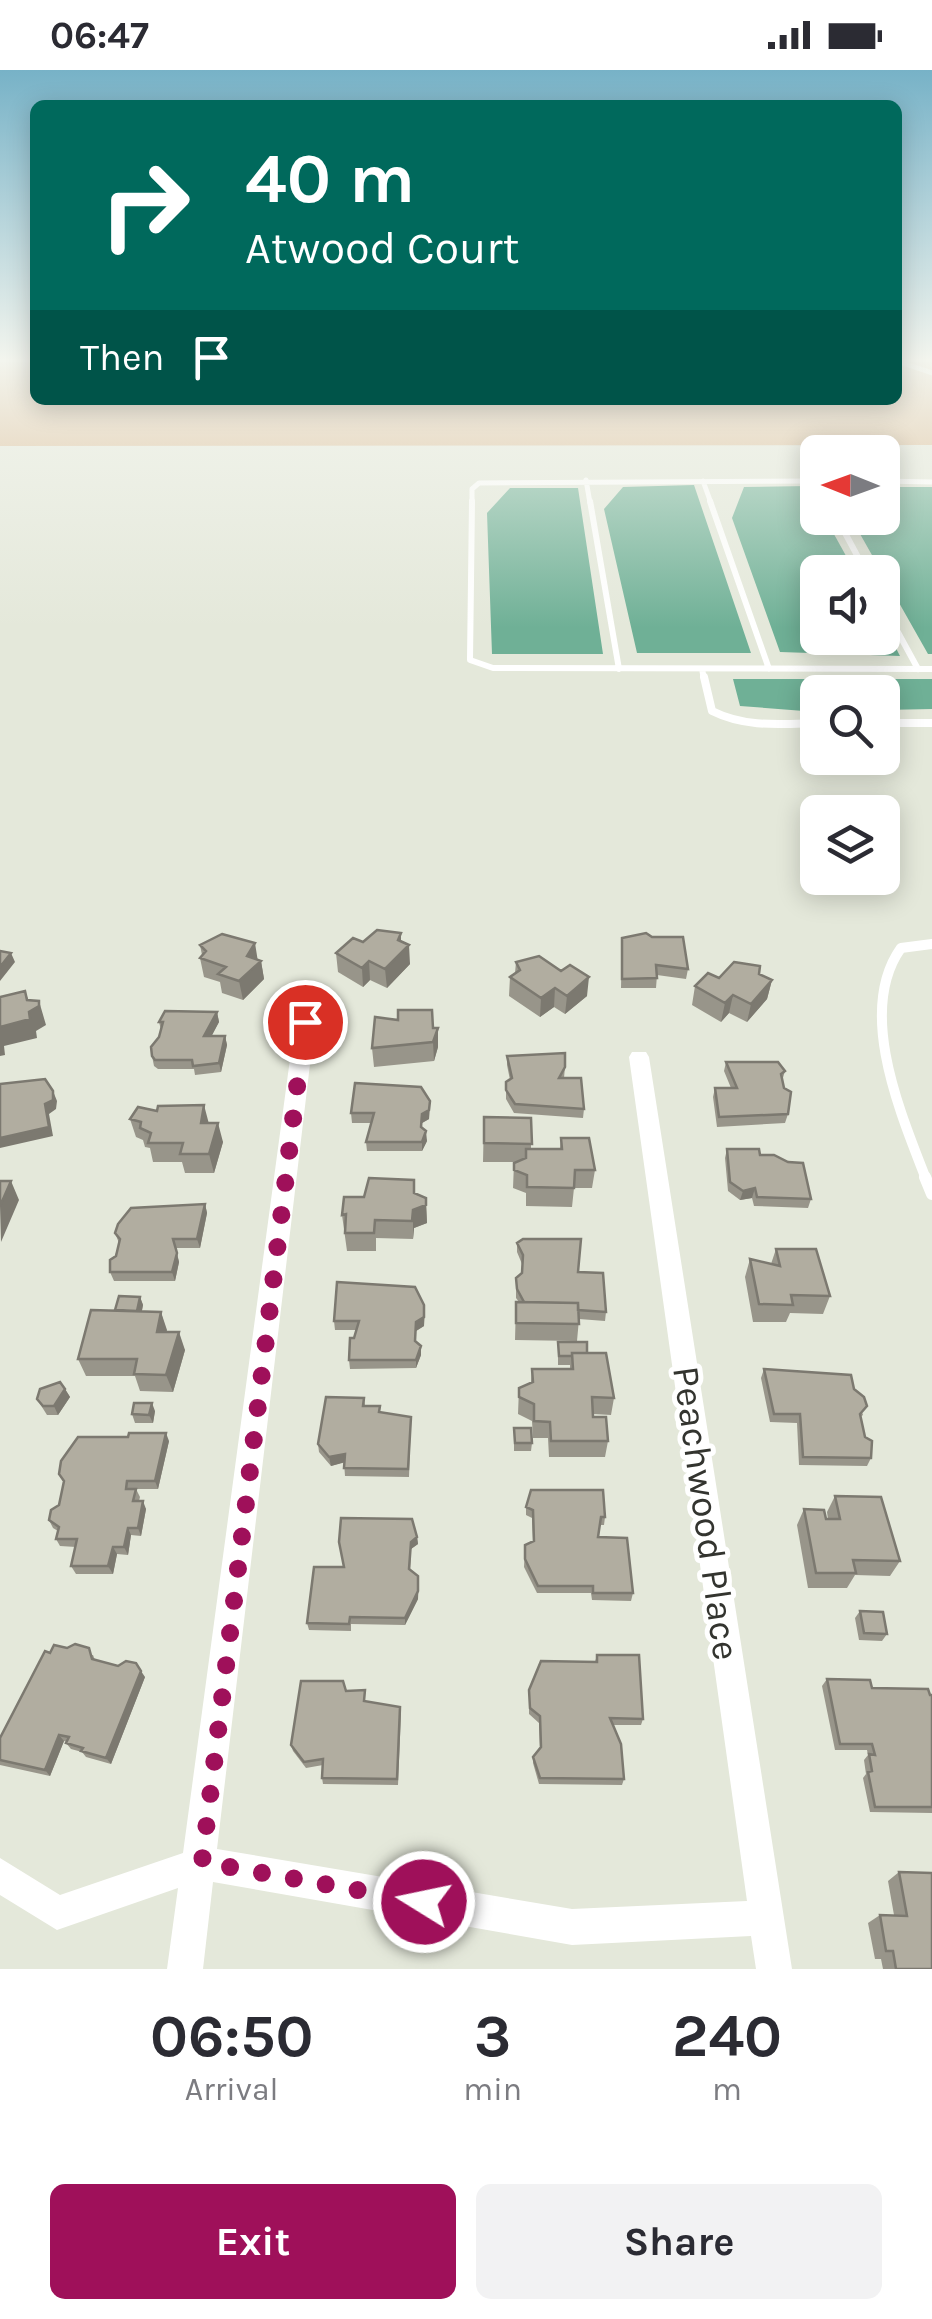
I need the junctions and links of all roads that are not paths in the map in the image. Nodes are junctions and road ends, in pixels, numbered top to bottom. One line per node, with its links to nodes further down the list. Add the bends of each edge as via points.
1 (586, 480): 2 (lane); 7 (lane); 7 (lane, via 490,480 474,486 468,654 472,663 493,668)
2 (703, 481): 3 (lane); 9 (lane)
3 (800, 481)
4 (900, 482): 5 (lane)
5 (932, 482)
6 (900, 636): 10 (lane)
7 (619, 668): 8 (lane)
8 (702, 669): 9 (lane); 12 (lane, via 712,711 739,723)
9 (769, 669): 10 (lane)
10 (918, 670): 11 (lane)
11 (932, 670)
12 (800, 723)
13 (900, 723): 14 (lane)
14 (932, 723)
15 (932, 944): 18 (lane, via 905,946 892,955 883,977 881,1018 894,1082)
16 (305, 1022): 19 (street)
17 (639, 1057): 21 (street, Peachwood Place)
18 (932, 1194)
19 (202, 1862): 20 (street, via 57,1913); 21 (street, via 572,1927); 22 (street)
20 (0, 1875)
21 (766, 1918): 23 (street, Peachwood Place)
22 (184, 1969)
23 (774, 1969)

